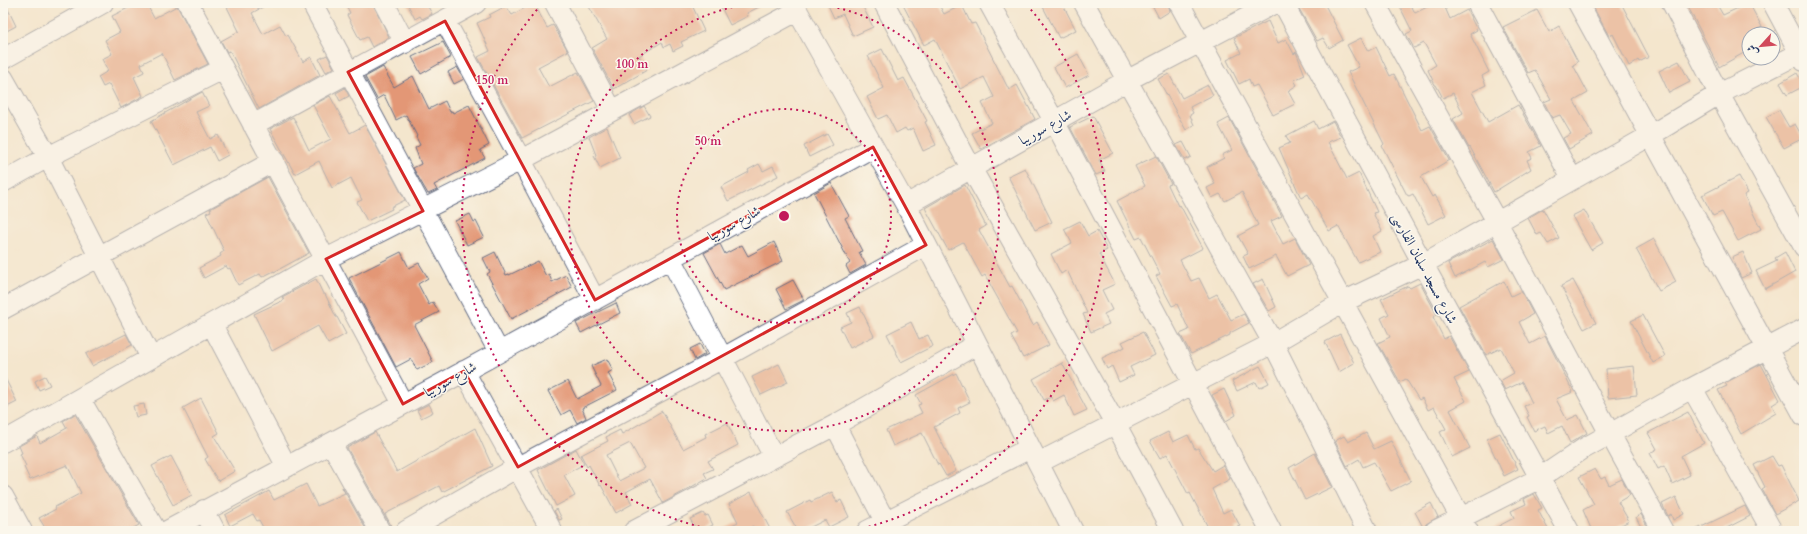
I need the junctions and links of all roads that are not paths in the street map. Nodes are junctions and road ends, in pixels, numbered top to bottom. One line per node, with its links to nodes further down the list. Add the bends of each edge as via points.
1 (188, 3): 24 (street)
2 (312, 3): 25 (street)
3 (384, 3): 20 (street)
4 (476, 3): 19 (street)
5 (884, 3): 37 (street)
6 (989, 3): 30 (street)
7 (1084, 3): 27 (street)
8 (1179, 3): 21 (street)
9 (1275, 3): 21 (street, شارع سوريبا)
10 (1283, 3): 48 (street, شارع مسجد سلمان الفارسى)
11 (1375, 3): 42 (street)
12 (1476, 3): 38 (street)
13 (1578, 3): 32 (street)
14 (1672, 3): 28 (street)
15 (1773, 3): 22 (street)
16 (93, 5): 23 (street)
17 (560, 5): 29 (street)
18 (795, 7): 29 (street); 33 (street)
19 (445, 21): 20 (street); 35 (street)
20 (405, 42): 25 (street)
21 (1200, 43): 27 (street, شارع سوريبا); 50 (street)
22 (1803, 55): 28 (street)
23 (3, 59)
24 (222, 69): 31 (street); 34 (street)
25 (348, 72): 31 (street); 41 (street)
26 (3, 78): 34 (street)
27 (1126, 81): 30 (street, شارع سوريبا); 54 (street)
28 (1719, 94): 32 (street); 44 (street)
29 (612, 111): 35 (street)
30 (1054, 121): 37 (street, شارع سوريبا); 61 (street)
31 (253, 125): 36 (street)
32 (1651, 135): 38 (street); 56 (street)
33 (873, 147): 40 (street); 46 (street, شارع سوريبا)
34 (48, 157): 39 (street); 45 (street)
35 (521, 160): 41 (street); 49 (street)
36 (274, 161): 45 (street); 47 (street)
37 (971, 168): 40 (street, شارع سوريبا); 66 (street)
38 (1572, 179): 42 (street)
39 (3, 182)
40 (906, 205): 43 (street)
41 (423, 211): 47 (street); 57 (street)
42 (1497, 222): 48 (street); 68 (street)
43 (926, 245): 55 (street); 59 (street)
44 (1804, 247)
45 (99, 257): 51 (street); 58 (street)
46 (670, 258): 49 (street, شارع سوريبا); 59 (street)
47 (326, 260): 52 (street); 64 (street)
48 (1423, 264): 50 (street); 75 (street, شارع مسجد سلمان الفارسى)
49 (595, 300): 57 (street, شارع سوريبا)
50 (1343, 302): 54 (street); 78 (street)
51 (3, 309)
52 (212, 325): 58 (street); 73 (street)
53 (1804, 329): 56 (street)
54 (1273, 343): 61 (street); 92 (street)
55 (977, 344): 67 (street); 71 (street)
56 (1767, 348): 62 (street); 65 (street)
57 (499, 352): 60 (street, شارع سوريبا)
58 (151, 358): 63 (street)
59 (723, 358): 72 (street); 74 (street)
60 (464, 371): 64 (street, شارع سوريبا); 74 (street)
61 (1194, 384): 66 (street); 91 (street)
62 (1692, 388): 68 (street); 96 (street)
63 (80, 399): 69 (street); 81 (street)
64 (403, 404): 70 (street, شارع سوريبا)
65 (1804, 416)
66 (1116, 424): 71 (street); 90 (street)
67 (835, 425): 72 (street); 79 (street)
68 (1610, 434): 75 (street); 95 (street)
69 (3, 442)
70 (331, 443): 73 (street, شارع سوريبا); 84 (street)
71 (1034, 455): 79 (street); 89 (street)
72 (774, 457): 87 (street)
73 (287, 466): 77 (street, شارع سوريبا)
74 (518, 467): 85 (street); 86 (street)
75 (1540, 478): 78 (street); 94 (street, شارع مسجد سلمان الفارسى)
76 (3, 496): 80 (street)
77 (204, 510): 82 (street, شارع سوريبا); 83 (street)
78 (1464, 524): 93 (street)
79 (888, 526): 88 (street)
80 (22, 531)
81 (156, 531)
82 (167, 531)
83 (215, 531)
84 (380, 531)
85 (406, 531)
86 (552, 531)
87 (634, 531)
88 (867, 531)
89 (1072, 531)
90 (1173, 531)
91 (1271, 531)
92 (1367, 531)
93 (1435, 531)
94 (1569, 531)
95 (1663, 531)
96 (1772, 531)

